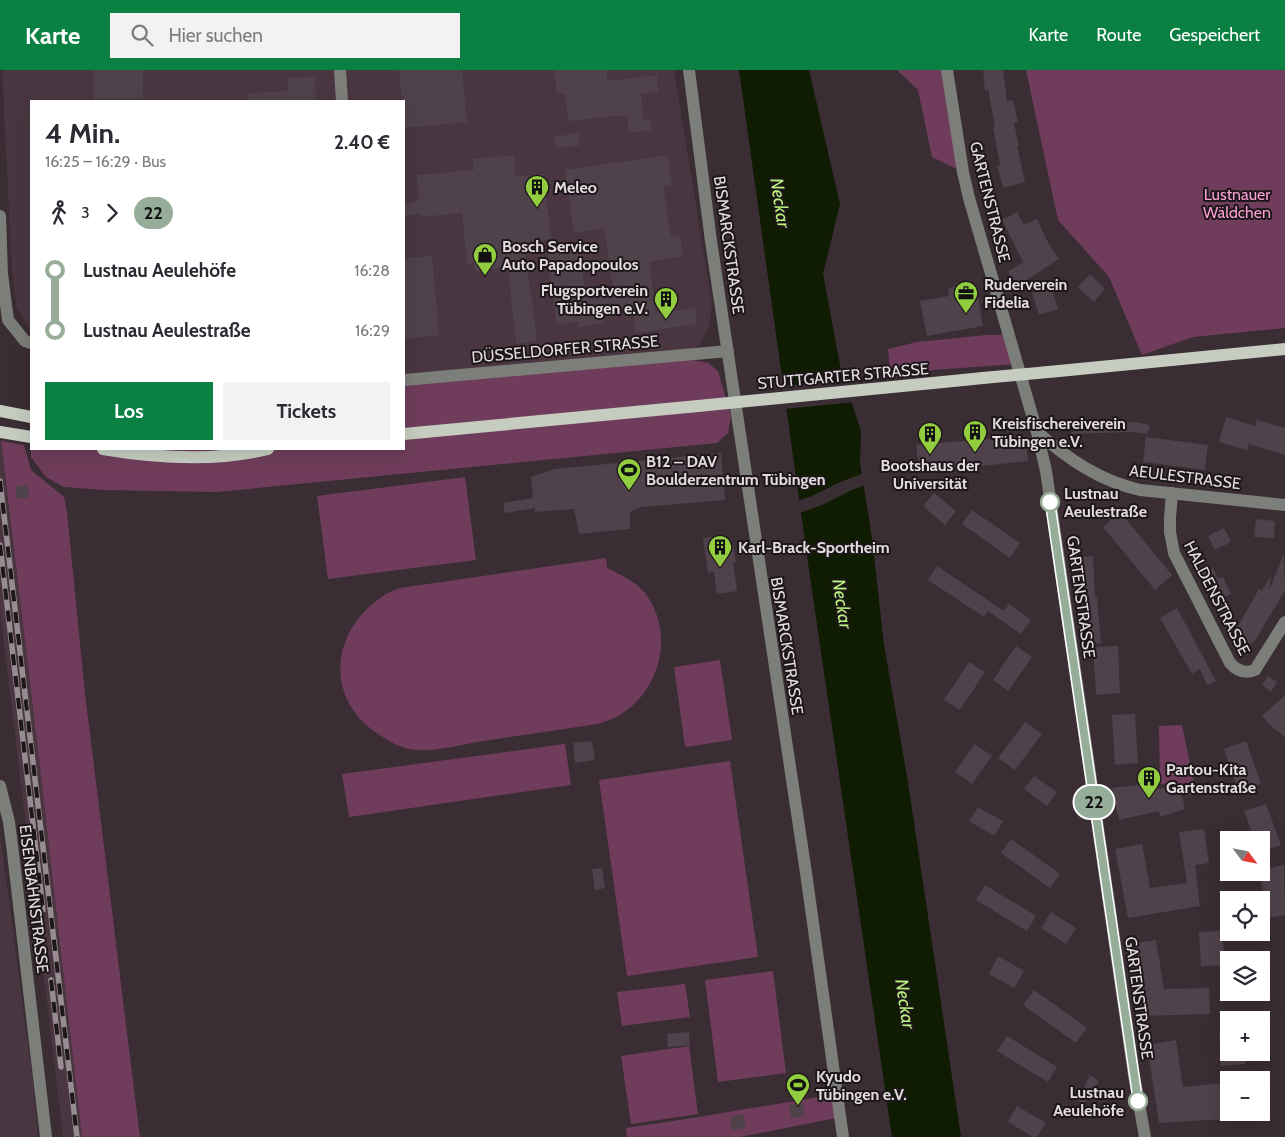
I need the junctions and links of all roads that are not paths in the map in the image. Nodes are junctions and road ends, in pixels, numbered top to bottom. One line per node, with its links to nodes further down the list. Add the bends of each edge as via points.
1 (340, 70): 4 (street)
2 (690, 70): 8 (street, BISMARCKSTRASSE)
3 (947, 70): 13 (street, GARTENSTRASSE, via 969,198)
4 (342, 100)
5 (0, 216): 6 (street, via 8,320)
6 (28, 342)
7 (1285, 349): 14 (main road, STUTTGARTER STRASSE, bridge)
8 (728, 350): 9 (street, DÜSSELDORFER STRASSE); 23 (street, BISMARCKSTRASSE)
9 (405, 380)
10 (0, 411): 11 (main road)
11 (30, 417)
12 (0, 432): 15 (main road)
13 (1038, 432): 18 (street, AEULESTRASSE, via 1062,453 1098,476 1129,488); 24 (street, GARTENSTRASSE)
14 (405, 434)
15 (30, 437)
16 (109, 450): 17 (main road, via 172,456)
17 (263, 450)
18 (1172, 493): 19 (street, AEULESTRASSE); 20 (street, HALDENSTRASSE, via 1170,525 1174,553 1234,668 1242,672 1254,670)
19 (1285, 505)
20 (1285, 622)
21 (0, 786): 22 (street, EISENBAHNSTRASSE, via 13,852)
22 (46, 1137)
23 (844, 1137)
24 (1145, 1137)

